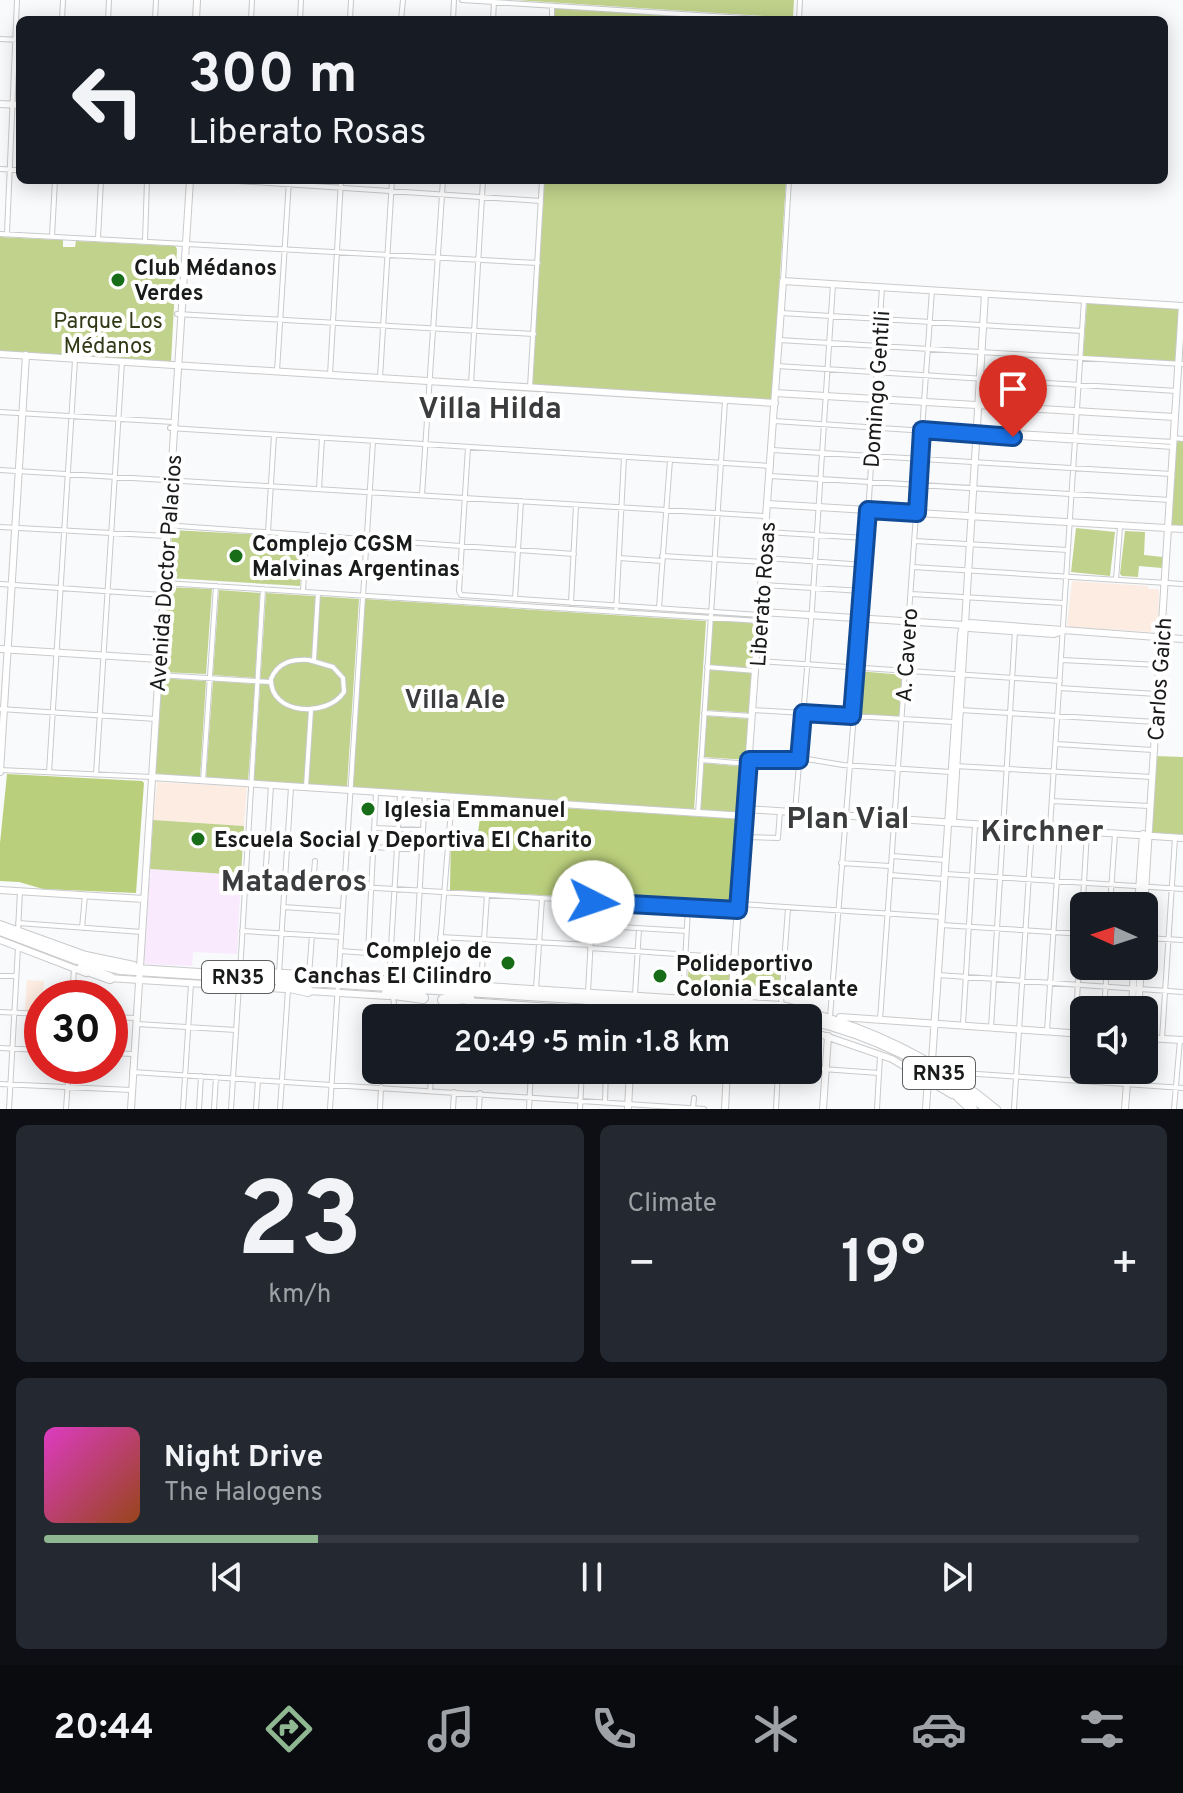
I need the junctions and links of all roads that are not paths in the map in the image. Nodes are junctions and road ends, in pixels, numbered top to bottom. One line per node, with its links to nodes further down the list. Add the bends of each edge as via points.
1 (462, 0): 2 (street)
2 (494, 2): 3 (street)
3 (552, 6): 4 (street); 5 (street)
4 (552, 16)
5 (712, 16)
6 (0, 104): 7 (street)
7 (16, 105): 9 (street)
8 (0, 169): 9 (street)
9 (10, 170): 10 (street); 29 (street)
10 (16, 170)
11 (55, 184): 30 (street)
12 (101, 184): 31 (street)
13 (147, 184): 32 (street)
14 (188, 184): 33 (street, Avenida Doctor Palacios)
15 (289, 184): 34 (street)
16 (306, 184): 23 (street)
17 (341, 184): 23 (street)
18 (392, 184): 24 (street)
19 (443, 184): 25 (street)
20 (483, 184): 26 (street)
21 (542, 184): 27 (street)
22 (789, 184): 40 (street, Liberato Rosas)
23 (341, 188): 24 (street); 35 (street)
24 (391, 191): 25 (street); 36 (street)
25 (442, 194): 26 (street); 37 (street)
26 (482, 197): 27 (street); 38 (street)
27 (541, 201): 39 (street)
28 (0, 234): 29 (street)
29 (7, 234): 30 (street)
30 (52, 236): 31 (street)
31 (98, 238): 32 (street)
32 (145, 241): 33 (street)
33 (184, 243): 34 (street); 48 (street, Avenida Doctor Palacios)
34 (285, 248): 35 (street); 51 (street)
35 (337, 251): 36 (street); 53 (street)
36 (387, 254): 37 (street); 54 (street)
37 (438, 257): 38 (street); 56 (street)
38 (478, 260): 39 (street); 57 (street)
39 (538, 263): 59 (street)
40 (783, 281): 41 (street); 47 (street, Liberato Rosas)
41 (833, 284): 42 (street); 49 (street)
42 (882, 287): 43 (street); 50 (street, Domingo Gentili)
43 (932, 290): 44 (street); 52 (street, A. Cavero)
44 (985, 294): 45 (street); 55 (street)
45 (1084, 300): 46 (street); 58 (street)
46 (1182, 306): 70 (street, Carlos Gaich)
47 (781, 313): 49 (street); 60 (street, Liberato Rosas)
48 (179, 314): 51 (street); 71 (street, Avenida Doctor Palacios)
49 (831, 316): 50 (street); 61 (street)
50 (880, 319): 52 (street); 62 (street, Domingo Gentili)
51 (280, 320): 53 (street); 74 (street)
52 (930, 322): 55 (street); 63 (street, A. Cavero)
53 (333, 323): 54 (street); 76 (street)
54 (383, 325): 56 (street); 78 (street)
55 (983, 325): 58 (street); 64 (street)
56 (433, 328): 57 (street); 80 (street)
57 (474, 330): 59 (street); 81 (street)
58 (1082, 331): 68 (street)
59 (534, 334): 83 (street)
60 (779, 340): 61 (street); 72 (street, Liberato Rosas)
61 (829, 343): 62 (street); 73 (street)
62 (879, 346): 63 (street); 75 (street, Domingo Gentili)
63 (928, 349): 64 (street); 77 (street, A. Cavero)
64 (982, 352): 68 (street); 79 (street)
65 (0, 354): 66 (street)
66 (26, 355): 67 (street); 94 (street)
67 (76, 358): 69 (street); 95 (street)
68 (1081, 358): 70 (street); 82 (street)
69 (122, 361): 71 (street); 97 (street)
70 (1180, 364): 84 (street, Carlos Gaich)
71 (176, 365): 74 (street); 100 (street, Avenida Doctor Palacios)
72 (777, 366): 73 (street); 85 (street, Liberato Rosas)
73 (827, 369): 75 (street); 86 (street)
74 (277, 371): 76 (street)
75 (877, 372): 77 (street); 87 (street, Domingo Gentili)
76 (330, 375): 78 (street)
77 (926, 375): 79 (street); 89 (street, A. Cavero)
78 (380, 378): 80 (street)
79 (980, 379): 82 (street); 91 (street)
80 (430, 381): 81 (street); 110 (street)
81 (471, 384): 83 (street)
82 (1079, 385): 84 (street); 92 (street)
83 (530, 387): 88 (street)
84 (1177, 391): 96 (street, Carlos Gaich)
85 (775, 393): 86 (street); 90 (street, Liberato Rosas)
86 (826, 396): 87 (street); 99 (street)
87 (875, 399): 89 (street); 101 (street, Domingo Gentili)
88 (725, 400): 90 (street); 119 (street)
89 (924, 402): 91 (street); 102 (street, A. Cavero)
90 (775, 403): 98 (street, Liberato Rosas)
91 (978, 405): 92 (street); 103 (street)
92 (1077, 411): 96 (street); 106 (street)
93 (0, 412): 94 (street)
94 (23, 413): 95 (street); 123 (street)
95 (72, 416): 97 (street); 124 (street)
96 (1175, 417): 109 (street, Carlos Gaich)
97 (118, 419): 100 (street); 127 (street)
98 (774, 421): 99 (street); 112 (street, Liberato Rosas)
99 (824, 424): 101 (street); 113 (street)
100 (172, 425): 104 (street); 129 (street, Avenida Doctor Palacios)
101 (873, 427): 102 (street); 114 (street, Domingo Gentili)
102 (922, 430): 103 (street); 116 (street, A. Cavero)
103 (976, 433): 106 (street); 118 (street)
104 (274, 435): 105 (street); 132 (street)
105 (322, 438): 108 (street); 134 (street)
106 (1076, 439): 109 (street); 121 (street)
107 (1183, 439): 109 (street)
108 (373, 441): 110 (street); 135 (street)
109 (1174, 443): 125 (street, Carlos Gaich)
110 (426, 445): 111 (street); 137 (street)
111 (468, 447): 115 (street); 138 (street)
112 (772, 450): 113 (street); 120 (street, Liberato Rosas)
113 (822, 453): 114 (street); 128 (street)
114 (872, 456): 116 (street); 130 (street, Domingo Gentili)
115 (624, 457): 117 (street); 144 (street)
116 (920, 459): 118 (street); 131 (street, A. Cavero)
117 (670, 460): 119 (street); 145 (street)
118 (975, 462): 121 (street); 133 (street)
119 (721, 463): 120 (street); 148 (street)
120 (771, 466): 126 (street, Liberato Rosas)
121 (1074, 468): 125 (street); 136 (street)
122 (0, 470): 123 (street)
123 (19, 471): 124 (street); 155 (street)
124 (68, 474): 127 (street); 158 (street)
125 (1172, 474): 139 (street, Carlos Gaich)
126 (770, 476): 128 (street); 141 (street, Liberato Rosas)
127 (115, 477): 129 (street); 161 (street)
128 (820, 479): 130 (street); 143 (street)
129 (169, 480): 132 (street); 152 (street, Avenida Doctor Palacios)
130 (870, 482): 131 (street); 146 (street, Domingo Gentili)
131 (918, 485): 133 (street); 147 (street, A. Cavero)
132 (270, 486): 134 (street); 159 (street)
133 (973, 488): 136 (street); 149 (street)
134 (319, 489): 135 (street)
135 (370, 492): 137 (street); 166 (street)
136 (1072, 494): 139 (street); 151 (street)
137 (422, 495): 138 (street)
138 (464, 498): 140 (street); 169 (street)
139 (1170, 500): 156 (street, Carlos Gaich)
140 (521, 501): 142 (street); 170 (street)
141 (768, 504): 143 (street); 150 (street, Liberato Rosas)
142 (576, 505): 144 (street); 172 (street)
143 (819, 507): 146 (street); 163 (street)
144 (622, 508): 145 (street); 173 (street)
145 (666, 510): 148 (street); 174 (street)
146 (868, 510): 147 (street); 165 (street, Domingo Gentili)
147 (917, 513): 149 (street); 167 (street, A. Cavero)
148 (717, 514): 150 (street); 175 (street)
149 (971, 516): 151 (street); 168 (street)
150 (767, 517): 160 (street, Liberato Rosas)
151 (1071, 522): 153 (street); 171 (street)
152 (166, 525): 159 (street); 164 (street, Avenida Doctor Palacios)
153 (1120, 525): 156 (street); 182 (street)
154 (0, 527): 155 (street)
155 (15, 528): 158 (street); 187 (street)
156 (1168, 528): 157 (street); 184 (street, Carlos Gaich)
157 (1183, 529)
158 (64, 530): 161 (street); 190 (street)
159 (268, 532): 162 (street)
160 (766, 532): 163 (street); 176 (street, Liberato Rosas)
161 (111, 533): 164 (street); 193 (street)
162 (306, 535): 166 (street); 195 (street)
163 (817, 535): 165 (street); 177 (street)
164 (165, 536): 183 (street, Avenida Doctor Palacios); 198 (street, Avenida Doctor Palacios)
165 (866, 538): 178 (street, Domingo Gentili)
166 (366, 539): 169 (street); 199 (street)
167 (915, 541): 168 (street); 179 (street, A. Cavero)
168 (969, 544): 171 (street); 180 (street)
169 (461, 546): 170 (street); 201 (street, via 460,595)
170 (518, 550): 172 (street); 201 (street)
171 (1069, 550): 181 (street)
172 (574, 554): 203 (street)
173 (619, 558): 174 (street); 204 (street)
174 (662, 558): 175 (street); 205 (street)
175 (714, 559): 176 (street); 206 (street)
176 (764, 560): 177 (street); 188 (street, Liberato Rosas)
177 (815, 561): 178 (street); 191 (street)
178 (865, 565): 194 (street, Domingo Gentili)
179 (913, 567): 180 (street); 197 (street, A. Cavero)
180 (967, 571): 181 (street); 200 (street)
181 (1067, 577): 182 (street); 202 (street)
182 (1116, 580): 184 (street)
183 (164, 583): 189 (street); 198 (street, Avenida Doctor Palacios)
184 (1165, 583): 186 (street); 214 (street, Carlos Gaich)
185 (0, 584): 187 (street)
186 (1183, 584)
187 (12, 585): 190 (street); 216 (street)
188 (763, 585): 191 (street); 208 (street, Liberato Rosas)
189 (216, 586): 192 (street); 231 (street)
190 (61, 588): 193 (street); 217 (street)
191 (813, 588): 194 (street); 207 (street)
192 (263, 589): 195 (street); 233 (street)
193 (107, 591): 198 (street); 218 (street)
194 (863, 591): 209 (street, Domingo Gentili)
195 (303, 592): 196 (street)
196 (318, 593): 199 (street); 220 (street)
197 (911, 594): 200 (street); 210 (street, A. Cavero)
198 (162, 595): 219 (street, Avenida Doctor Palacios)
199 (363, 596): 201 (street); 237 (street)
200 (966, 598): 202 (street); 211 (street)
201 (515, 602): 203 (street)
202 (1065, 603): 213 (street)
203 (571, 606): 204 (street)
204 (617, 609): 205 (street)
205 (658, 611): 206 (street)
206 (711, 615): 208 (street); 225 (street)
207 (811, 615): 208 (street); 209 (street); 223 (street)
208 (761, 616): 222 (street, Liberato Rosas)
209 (860, 619): 210 (street); 226 (street, Domingo Gentili)
210 (909, 622): 211 (street); 228 (street, A. Cavero)
211 (964, 625): 212 (street); 229 (street)
212 (1015, 629): 213 (street); 232 (street)
213 (1063, 631): 214 (street); 221 (street)
214 (1161, 638): 215 (street); 224 (street, Carlos Gaich)
215 (1183, 639)
216 (4, 649): 217 (street); 240 (street)
217 (56, 652): 218 (street); 243 (street)
218 (103, 655): 219 (street); 248 (street)
219 (158, 659): 230 (street, Avenida Doctor Palacios); 251 (street, Avenida Doctor Palacios)
220 (314, 660): 235 (street, via 284,663); 236 (street, via 337,670)
221 (1061, 660): 224 (street); 234 (street)
222 (757, 661): 223 (street); 227 (street, Liberato Rosas)
223 (806, 664): 226 (street); 246 (street)
224 (1159, 665): 239 (street, Carlos Gaich)
225 (707, 667): 227 (street); 244 (street)
226 (856, 668): 228 (street); 249 (street, Domingo Gentili)
227 (756, 671): 245 (street, Liberato Rosas)
228 (905, 671): 229 (street); 252 (street, A. Cavero)
229 (960, 674): 232 (street); 242 (street); 253 (street)
230 (158, 675): 231 (street); 251 (street, Avenida Doctor Palacios)
231 (210, 678): 233 (street); 270 (street)
232 (1011, 678): 234 (street); 247 (street)
233 (258, 681): 235 (street); 271 (street)
234 (1060, 681): 238 (street)
235 (270, 682): 241 (street, via 283,702)
236 (345, 687): 237 (street); 241 (street, via 334,703)
237 (357, 688): 275 (street)
238 (1059, 688): 239 (street); 250 (street)
239 (1158, 694): 254 (street, Carlos Gaich)
240 (2, 709): 243 (street); 264 (street)
241 (311, 709): 274 (street)
242 (960, 710): 247 (street); 261 (street)
243 (52, 712): 248 (street); 265 (street)
244 (704, 713): 245 (street); 257 (street)
245 (753, 713): 246 (street); 259 (street, Liberato Rosas)
246 (803, 713): 249 (street); 258 (street)
247 (1009, 713): 250 (street); 263 (street)
248 (100, 715): 251 (street); 267 (street)
249 (852, 716): 252 (street); 260 (street, Domingo Gentili)
250 (1058, 716): 254 (street); 255 (street)
251 (154, 719): 269 (street, Avenida Doctor Palacios)
252 (901, 719): 253 (street); 262 (street, A. Cavero)
253 (955, 722): 261 (street)
254 (1156, 722): 256 (street, Carlos Gaich)
255 (1056, 744): 256 (street); 266 (street)
256 (1154, 750): 268 (street, Carlos Gaich)
257 (701, 760): 259 (street); 284 (street)
258 (799, 760): 259 (street); 260 (street); 283 (street)
259 (749, 762): 285 (street, Liberato Rosas)
260 (848, 766): 262 (street); 286 (street, Domingo Gentili)
261 (953, 768): 262 (street); 263 (street); 288 (street)
262 (898, 769): 287 (street, A. Cavero)
263 (1005, 769): 266 (street); 290 (street)
264 (0, 771): 265 (street)
265 (49, 772): 267 (street)
266 (1054, 772): 268 (street); 280 (street)
267 (96, 775): 269 (street)
268 (1152, 777): 281 (street, Carlos Gaich)
269 (150, 778): 270 (street); 339 (street, Avenida Doctor Palacios)
270 (203, 781): 271 (street)
271 (251, 784): 272 (street); 315 (street)
272 (271, 785): 273 (street); 316 (street)
273 (291, 786): 274 (street); 318 (street)
274 (306, 787): 275 (street)
275 (350, 790): 276 (street); 322 (street)
276 (376, 792): 277 (street); 292 (street)
277 (400, 794): 278 (street); 295 (street)
278 (425, 795): 279 (street); 296 (street)
279 (452, 797): 284 (street); 331 (street)
280 (1052, 801): 281 (street); 293 (street)
281 (1150, 806): 299 (street, Carlos Gaich)
282 (780, 811): 283 (street); 285 (street); 300 (street, via 778,838)
283 (795, 812): 286 (street)
284 (698, 813): 285 (street)
285 (745, 813): 300 (street, Liberato Rosas)
286 (845, 815): 287 (street); 308 (street, Domingo Gentili)
287 (894, 818): 288 (street); 305 (street, A. Cavero)
288 (950, 822): 289 (street); 306 (street)
289 (976, 823): 290 (street); 312 (street)
290 (1002, 825): 291 (street); 313 (street)
291 (1032, 827): 293 (street); 314 (street)
292 (374, 828): 295 (street); 302 (street)
293 (1050, 828): 294 (street)
294 (1060, 828): 297 (street); 317 (street)
295 (398, 829): 296 (street)
296 (423, 830): 304 (street)
297 (1087, 830): 298 (street); 319 (street)
298 (1115, 832): 299 (street); 321 (street)
299 (1145, 834): 301 (street); 323 (street, Carlos Gaich)
300 (744, 837): 344 (street, Liberato Rosas)
301 (1179, 837): 325 (street)
302 (373, 847): 303 (street); 324 (street)
303 (397, 848): 304 (street); 326 (street)
304 (422, 850): 330 (street)
305 (891, 856): 306 (street); 309 (street, A. Cavero)
306 (945, 860): 311 (street)
307 (315, 861): 320 (street)
308 (841, 863): 309 (street); 346 (street, Domingo Gentili)
309 (890, 866): 310 (street, A. Cavero)
310 (890, 875): 311 (street); 348 (street, A. Cavero)
311 (944, 876): 312 (street); 349 (street)
312 (972, 876): 313 (street); 351 (street)
313 (1000, 878): 314 (street); 355 (street)
314 (1028, 879): 317 (street); 358 (street)
315 (245, 880): 316 (street); 356 (street)
316 (265, 881): 318 (street)
317 (1057, 881): 319 (street); 361 (street)
318 (284, 882): 320 (street); 342 (street)
319 (1084, 883): 321 (street); 332 (street)
320 (313, 884): 322 (street)
321 (1112, 885): 323 (street); 333 (street)
322 (344, 886): 324 (street); 347 (street)
323 (1142, 887): 325 (street); 334 (street, Carlos Gaich); 335 (street, Carlos Gaich)
324 (371, 888): 326 (street); 378 (street)
325 (1172, 888): 327 (street); 368 (street)
326 (394, 889): 330 (street); 379 (street)
327 (1183, 889)
328 (0, 890): 329 (street)
329 (20, 891): 336 (street); 350 (street)
330 (419, 891): 331 (street); 381 (street)
331 (444, 892): 337 (street); 365 (street)
332 (1084, 892)
333 (1111, 892)
334 (1141, 892)
335 (1142, 892)
336 (85, 895): 339 (street); 352 (street)
337 (487, 895): 338 (street); 366 (street)
338 (542, 898): 340 (street); 371 (street)
339 (142, 899): 359 (street, Avenida Doctor Palacios)
340 (593, 902): 341 (street); 373 (street)
341 (619, 903): 343 (street); 353 (street, via 619,926)
342 (283, 907): 347 (street); 360 (street)
343 (688, 907): 344 (street); 357 (street)
344 (738, 907): 345 (street); 383 (street, Liberato Rosas)
345 (788, 907): 346 (street); 442 (street)
346 (838, 910): 348 (street); 446 (street, Domingo Gentili)
347 (342, 911): 364 (street)
348 (887, 914): 349 (street); 449 (street, A. Cavero)
349 (941, 921): 351 (street); 390 (street)
350 (18, 927): 352 (street); 354 (highway); 374 (street)
351 (969, 927): 355 (street); 393 (street)
352 (82, 928): 359 (street)
353 (639, 928): 357 (street); 376 (street)
354 (0, 929): 377 (highway, RN35); 385 (highway, RN35, via 77,959)
355 (997, 929): 358 (street); 396 (street)
356 (242, 931): 360 (street); 395 (street)
357 (687, 931): 380 (street)
358 (1025, 931): 361 (street); 403 (street)
359 (140, 932): 387 (street, Avenida Doctor Palacios)
360 (281, 933): 363 (street); 388 (street)
361 (1053, 933): 362 (street); 407 (street)
362 (1070, 934)
363 (312, 935): 364 (street); 389 (street)
364 (341, 937): 375 (street)
365 (440, 937): 366 (street); 382 (street)
366 (484, 939): 371 (street); 411 (street)
367 (1158, 939): 368 (street)
368 (1169, 939): 370 (street); 418 (street)
369 (0, 940): 372 (street)
370 (1183, 940)
371 (539, 942): 373 (street); 428 (street)
372 (18, 947): 384 (street); 392 (street)
373 (590, 947): 376 (street); 419 (street)
374 (69, 950): 385 (highway, via 86,960); 387 (street)
375 (340, 951): 378 (street); 409 (street)
376 (638, 952): 380 (street); 421 (street)
377 (48, 953): 387 (highway, RN35, via 93,968); 394 (highway)
378 (368, 953): 379 (street)
379 (391, 954): 381 (street); 398 (street)
380 (685, 955): 383 (street); 430 (street)
381 (416, 956): 382 (street)
382 (439, 958): 406 (street)
383 (735, 958): 441 (street, Liberato Rosas)
384 (74, 969): 394 (street); 397 (street)
385 (126, 969): 387 (highway, RN35)
386 (261, 971): 388 (street); 395 (street); 405 (highway)
387 (138, 972): 394 (street); 395 (highway, RN35); 404 (street); 405 (highway, RN35); 451 (street, Avenida Doctor Palacios)
388 (279, 973): 389 (street)
389 (309, 975): 409 (street)
390 (938, 975): 393 (street); 452 (street)
391 (0, 976): 392 (street)
392 (16, 976): 444 (street)
393 (966, 977): 396 (street); 454 (street)
394 (110, 978)
395 (239, 979): 404 (street); 409 (highway, RN35); 415 (street); 417 (highway); 459 (street)
396 (994, 979): 403 (street); 457 (street)
397 (73, 980)
398 (389, 980): 406 (street); 409 (street)
399 (1078, 980): 412 (street)
400 (1106, 980): 414 (street)
401 (1135, 980): 416 (street)
402 (1138, 980): 416 (street)
403 (1022, 981): 407 (street); 458 (street)
404 (191, 982): 455 (street)
405 (323, 982): 409 (highway, RN35)
406 (437, 983): 408 (street); 410 (highway)
407 (1050, 983): 412 (street); 460 (street)
408 (455, 984): 411 (street); 423 (highway)
409 (338, 985): 410 (highway, RN35); 413 (highway, RN35); 417 (street); 422 (street); 488 (street)
410 (369, 985): 423 (highway, RN35)
411 (481, 985): 428 (street)
412 (1078, 985): 414 (street); 424 (street)
413 (350, 987): 423 (highway, RN35); 429 (highway)
414 (1105, 987): 416 (street); 425 (street)
415 (288, 989): 417 (street); 484 (street)
416 (1136, 989): 418 (street); 426 (street); 427 (street)
417 (308, 991)
418 (1165, 991): 420 (street); 464 (street)
419 (588, 992): 421 (street); 428 (street)
420 (1183, 992)
421 (635, 995): 430 (street); 432 (highway); 439 (highway)
422 (392, 996): 429 (street); 434 (street)
423 (512, 996): 428 (highway, RN35); 431 (highway)
424 (1077, 996)
425 (1105, 996)
426 (1135, 996)
427 (1137, 996)
428 (536, 997): 432 (highway, RN35); 433 (street); 435 (street)
429 (423, 998): 431 (street)
430 (683, 998): 440 (street)
431 (443, 1000): 433 (street)
432 (562, 1002): 436 (street); 437 (highway); 438 (highway, RN35)
433 (486, 1003)
434 (393, 1004)
435 (536, 1004)
436 (568, 1004)
437 (580, 1004)
438 (609, 1004)
439 (681, 1004)
440 (709, 1004)
441 (731, 1004)
442 (781, 1004)
443 (0, 1012): 444 (street)
444 (14, 1012): 445 (street); 468 (street)
445 (24, 1013)
446 (830, 1017): 447 (street); 449 (street); 466 (street)
447 (822, 1018)
448 (128, 1020): 451 (street)
449 (880, 1020): 450 (street)
450 (889, 1020): 452 (street); 466 (street)
451 (135, 1021): 455 (street); 471 (street, Avenida Doctor Palacios)
452 (935, 1024): 454 (street); 474 (street)
453 (822, 1025): 466 (highway, RN35)
454 (963, 1026): 457 (street)
455 (188, 1027): 459 (street); 477 (street)
456 (822, 1028): 461 (highway, RN35)
457 (991, 1028): 458 (street)
458 (1019, 1029): 460 (street); 481 (street)
459 (236, 1030): 482 (street)
460 (1047, 1031): 462 (street)
461 (832, 1033): 466 (highway, RN35); 473 (street)
462 (1070, 1033)
463 (1158, 1039): 464 (street)
464 (1162, 1039): 465 (street)
465 (1182, 1040): 499 (street)
466 (884, 1046): 474 (highway, RN35); 476 (street); 479 (highway, RN35)
467 (0, 1048): 468 (street)
468 (12, 1048): 469 (street); 486 (street)
469 (24, 1049)
470 (128, 1054): 471 (street)
471 (133, 1054): 475 (street, Avenida Doctor Palacios)
472 (822, 1069): 473 (street)
473 (826, 1069): 476 (street); 531 (street)
474 (928, 1069): 479 (street); 510 (highway, RN35); 533 (street); 534 (highway)
475 (132, 1072): 477 (street); 501 (street, Avenida Doctor Palacios)
476 (879, 1073): 532 (street)
477 (185, 1075): 478 (street); 516 (street)
478 (201, 1076): 480 (street); 517 (street)
479 (949, 1076): 481 (street); 510 (highway)
480 (216, 1077): 482 (street); 518 (street)
481 (1016, 1077): 496 (street); 536 (street)
482 (232, 1078): 483 (street); 519 (street)
483 (258, 1080): 484 (street); 520 (street)
484 (282, 1081): 488 (street); 521 (street)
485 (0, 1084): 486 (street)
486 (10, 1084): 497 (street); 513 (street)
487 (68, 1084): 497 (street)
488 (331, 1084): 498 (street); 522 (street)
489 (431, 1084): 502 (street)
490 (530, 1084): 505 (street)
491 (582, 1084): 507 (street)
492 (606, 1084): 508 (street)
493 (629, 1084): 509 (street)
494 (726, 1084): 529 (street)
495 (777, 1084): 530 (street)
496 (1127, 1085): 499 (street); 537 (street)
497 (68, 1087): 501 (street); 514 (street)
498 (381, 1087): 502 (street); 523 (street)
499 (1176, 1087): 500 (street); 538 (street)
500 (1183, 1088)
501 (131, 1090): 515 (street, Avenida Doctor Palacios)
502 (430, 1090): 503 (street)
503 (454, 1092): 504 (street); 524 (street)
504 (480, 1093): 505 (street); 525 (street)
505 (530, 1096): 507 (street); 526 (street)
506 (694, 1098): 512 (street)
507 (581, 1100): 508 (street); 527 (street)
508 (605, 1102): 509 (street)
509 (628, 1106): 511 (street)
510 (986, 1106): 535 (street)
511 (676, 1108): 512 (street)
512 (693, 1108): 528 (street)
513 (9, 1109)
514 (66, 1109)
515 (129, 1109)
516 (183, 1109)
517 (199, 1109)
518 (214, 1109)
519 (231, 1109)
520 (256, 1109)
521 (280, 1109)
522 (330, 1109)
523 (380, 1109)
524 (453, 1109)
525 (479, 1109)
526 (529, 1109)
527 (580, 1109)
528 (704, 1109)
529 (725, 1109)
530 (776, 1109)
531 (823, 1109)
532 (877, 1109)
533 (926, 1109)
534 (971, 1109)
535 (997, 1109)
536 (1014, 1109)
537 (1125, 1109)
538 (1174, 1109)

